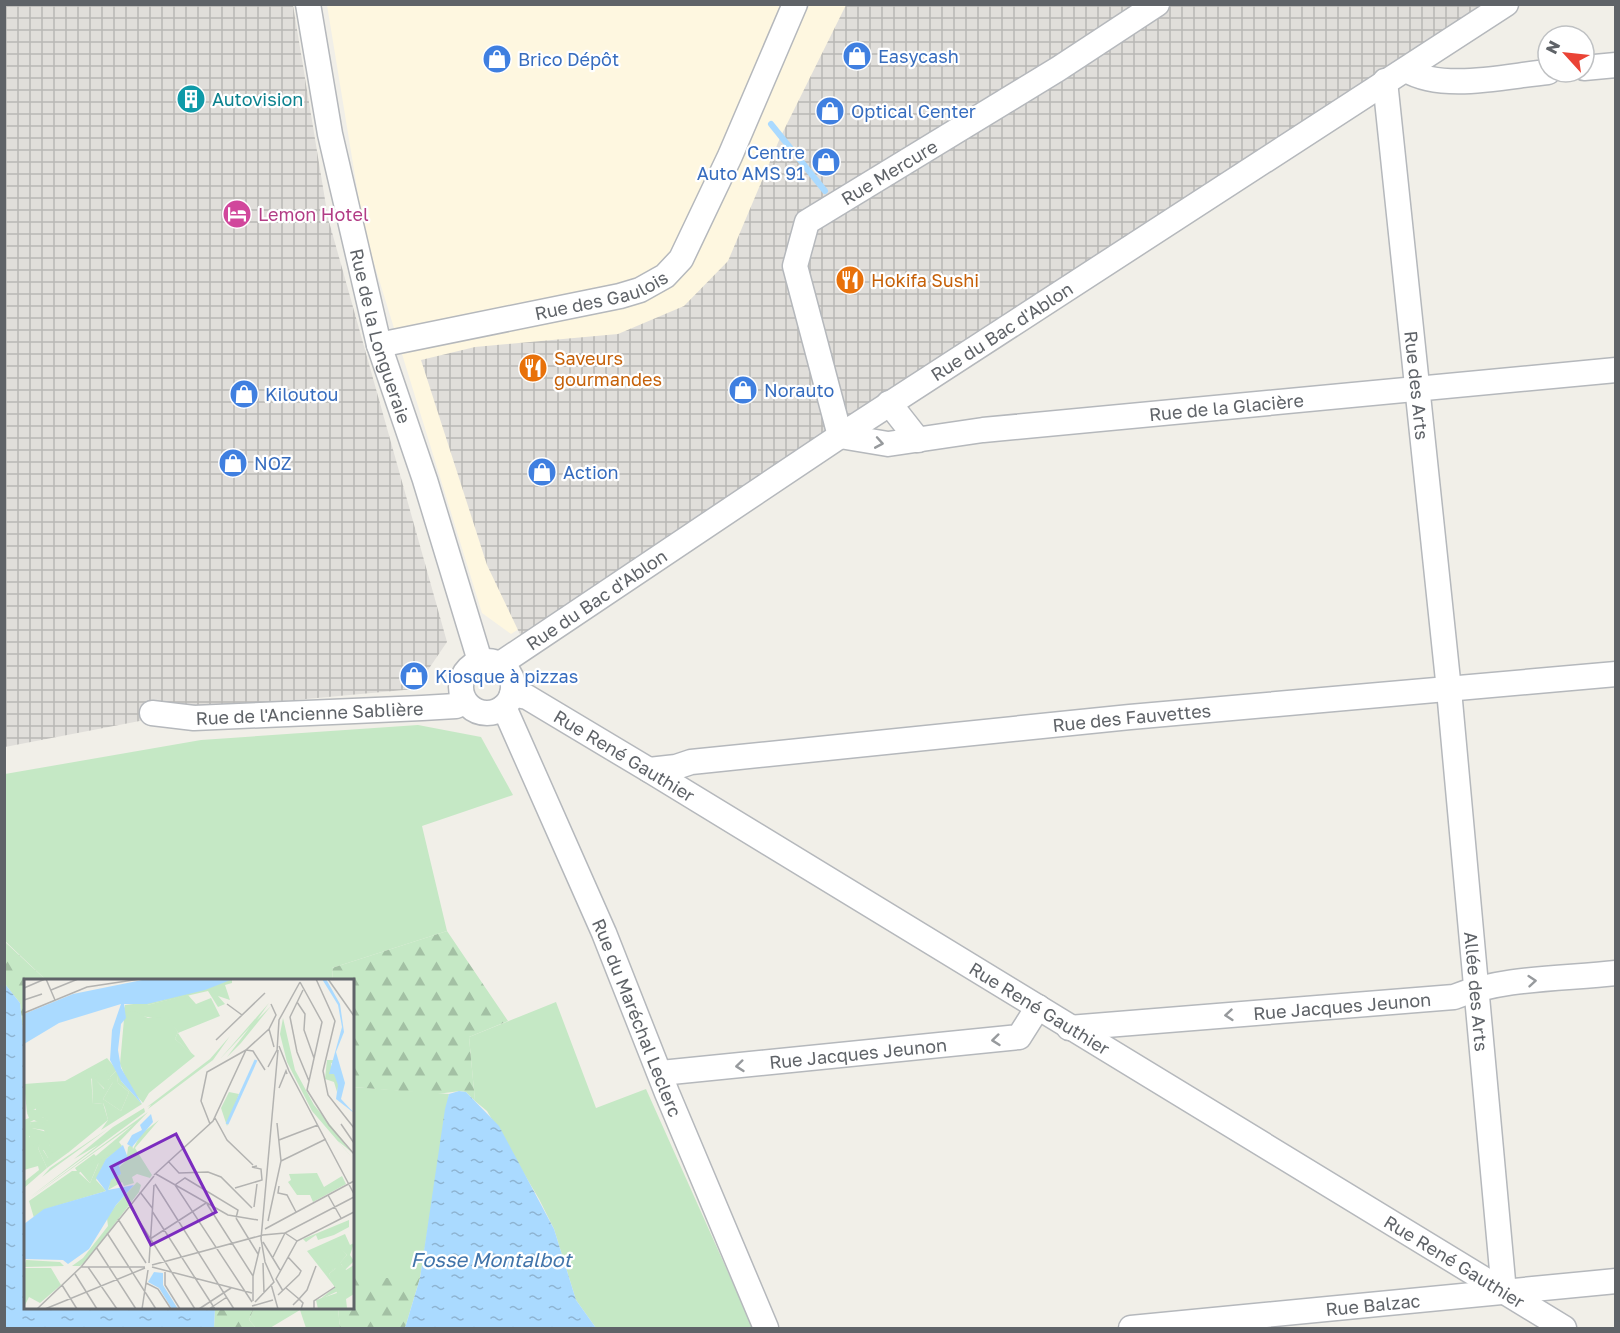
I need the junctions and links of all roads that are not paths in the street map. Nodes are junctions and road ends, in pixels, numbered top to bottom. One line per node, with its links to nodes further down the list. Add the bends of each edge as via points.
1 (308, 4): 9 (street, Rue de la Longueraie, via 330,134)
2 (795, 4): 9 (street, Rue des Gaulois, via 681,259 665,276 620,296)
3 (1157, 4): 13 (street, Rue Mercure, via 807,222 795,266)
4 (1506, 4): 8 (street, Rue du Bac d'Ablon)
5 (1616, 65): 6 (street)
6 (1596, 67)
7 (1536, 73): 8 (street, via 1445,82)
8 (1396, 76): 11 (street, Rue des Arts); 12 (street, Rue du Bac d'Ablon)
9 (379, 345): 15 (street, Rue de la Longueraie)
10 (1616, 370): 11 (street, Rue de la Glacière)
11 (1417, 390): 14 (street, Rue de la Glacière, via 995,429); 17 (street, Rue des Arts)
12 (889, 404): 13 (street, Rue du Bac d'Ablon); 14 (street)
13 (840, 436): 14 (street, Rue de la Glacière, one-way to 14, via 888,444); 15 (street, Rue du Bac d'Ablon)
14 (918, 440)
15 (490, 663): 18 (street, via 511,677); 19 (street, via 472,664 462,678)
16 (1616, 674): 17 (street, Rue des Fauvettes)
17 (1449, 690): 21 (street, Rue des Fauvettes, via 1130,717 702,761); 23 (street, Allée des Arts)
18 (508, 701): 19 (street, via 487,713 478,712); 21 (street, Rue René Gauthier, via 527,697); 26 (street, Rue du Maréchal Leclerc)
19 (465, 702): 20 (street, Rue de l'Ancienne Sablière, via 456,706 194,718)
20 (152, 713)
21 (649, 770): 24 (street, Rue René Gauthier)
22 (1616, 974): 23 (street, Rue Jacques Jeunon, one-way to 22)
23 (1474, 989): 25 (street, Rue Jacques Jeunon, one-way to 25, via 1454,997); 28 (street, Allée des Arts)
24 (1038, 1007): 25 (street, Rue René Gauthier); 26 (street, Rue Jacques Jeunon, one-way to 26, via 1019,1037)
25 (1069, 1028): 28 (street, Rue René Gauthier)
26 (661, 1073): 29 (street, Rue du Maréchal Leclerc)
27 (1616, 1281): 28 (street, Rue Balzac)
28 (1504, 1292): 30 (street, Rue Balzac); 31 (street, Rue René Gauthier)
29 (766, 1329)
30 (1131, 1329)
31 (1564, 1329)

